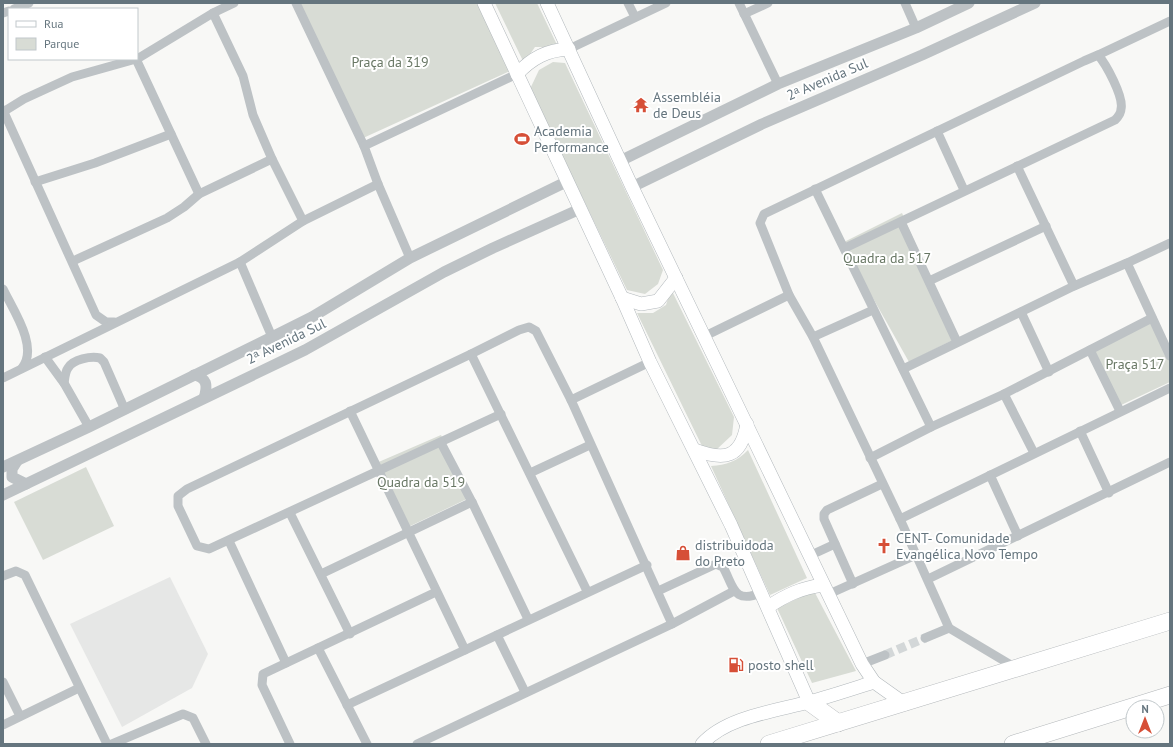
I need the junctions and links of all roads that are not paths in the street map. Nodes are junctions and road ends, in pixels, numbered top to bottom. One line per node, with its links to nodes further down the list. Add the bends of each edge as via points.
1 (29, 3): 13 (street)
2 (234, 3): 14 (street)
3 (296, 3): 29 (street)
4 (484, 3): 24 (main road)
5 (547, 3): 19 (main road)
6 (628, 3): 16 (street)
7 (666, 3): 16 (street)
8 (739, 3): 15 (street)
9 (768, 3): 15 (street)
10 (906, 3): 18 (street)
11 (969, 3): 18 (street, 2ᵃ Avenida Sul)
12 (1035, 3): 36 (street, 2ᵃ Avenida Sul, via 762,124)
13 (16, 8)
14 (213, 13): 21 (street); 30 (street, via 244,76 252,116)
15 (744, 14): 25 (street)
16 (635, 17): 19 (street)
17 (1170, 21): 20 (street)
18 (916, 28): 25 (street, 2ᵃ Avenida Sul)
19 (569, 49): 24 (main road, via 540,55); 31 (main road)
20 (1098, 54): 27 (street); 32 (street, via 1106,64 1122,103 1120,115 1115,120)
21 (138, 58)
22 (132, 60): 26 (street, via 72,77 24,98)
23 (136, 60): 28 (street)
24 (517, 74): 29 (street); 33 (main road)
25 (778, 84): 31 (street, 2ᵃ Avenida Sul)
26 (3, 111): 34 (street)
27 (937, 131): 37 (street); 38 (street)
28 (171, 134): 34 (street, via 95,163); 39 (street)
29 (364, 146): 35 (street)
30 (272, 159): 39 (street); 41 (street)
31 (620, 160): 36 (main road)
32 (1017, 166): 38 (street); 43 (street)
33 (568, 181): 40 (main road); 46 (street, 2ᵃ Avenida Sul)
34 (35, 182): 47 (street)
35 (378, 184): 41 (street); 46 (street)
36 (632, 187): 50 (main road)
37 (815, 189): 45 (street); 54 (street, via 764,214 761,218 761,231)
38 (964, 190): 42 (street)
39 (199, 194): 47 (street, via 167,218)
40 (580, 209): 55 (main road); 77 (street, 2ᵃ Avenida Sul, via 486,251 305,350)
41 (304, 221): 48 (street)
42 (901, 222): 45 (street); 51 (street)
43 (1046, 226): 51 (street); 52 (street)
44 (1170, 242): 49 (street)
45 (845, 248): 56 (street)
46 (410, 258): 61 (street, 2ᵃ Avenida Sul, via 312,317)
47 (72, 261): 59 (street, via 96,315 106,322)
48 (240, 262): 59 (street, via 146,309); 61 (street)
49 (1127, 264): 52 (street); 58 (street)
50 (676, 278): 55 (main road, via 658,301 641,304); 60 (main road)
51 (929, 281): 63 (street)
52 (1074, 286): 57 (street)
53 (3, 289): 69 (street, via 29,347 26,363)
54 (789, 295): 60 (street); 62 (street)
55 (622, 298): 68 (main road)
56 (873, 310): 62 (street); 70 (street)
57 (1021, 312): 63 (street); 71 (street)
58 (1152, 318): 64 (street); 66 (street)
59 (114, 322): 67 (street)
60 (705, 336): 83 (main road)
61 (272, 337): 72 (street, 2ᵃ Avenida Sul)
62 (813, 337): 91 (street)
63 (957, 342): 70 (street)
64 (1090, 350): 71 (street); 81 (street)
65 (472, 354): 78 (street, via 524,327 533,328); 80 (street); 82 (street)
66 (1170, 356)
67 (44, 357): 69 (street); 74 (street)
68 (650, 362): 78 (street); 89 (main road)
69 (21, 369): 73 (street)
70 (903, 370): 85 (street)
71 (1048, 372): 76 (street)
72 (194, 375): 77 (street, via 205,380 207,385); 79 (street, 2ᵃ Avenida Sul)
73 (3, 378)
74 (64, 383): 79 (street, via 68,367 72,363 88,357 100,358); 84 (street)
75 (1170, 388): 81 (street)
76 (1004, 394): 85 (street); 90 (street)
77 (204, 398): 98 (street, 2ᵃ Avenida Sul)
78 (571, 400): 88 (street)
79 (125, 410): 84 (street, 2ᵃ Avenida Sul)
80 (350, 411): 95 (street); 107 (street, via 187,489 178,496 178,506 197,546 209,549)
81 (1120, 412): 86 (street)
82 (501, 414): 87 (street); 96 (street)
83 (747, 424): 89 (main road, via 744,440 739,448 730,454 718,456); 110 (main road)
84 (89, 427): 92 (street, 2ᵃ Avenida Sul)
85 (931, 427): 91 (street)
86 (1080, 431): 90 (street); 100 (street)
87 (441, 443): 95 (street); 102 (street)
88 (590, 445): 96 (street); 111 (street)
89 (695, 450): 121 (main road)
90 (1034, 453): 97 (street)
91 (870, 458): 99 (street)
92 (17, 461): 94 (street, 2ᵃ Avenida Sul); 98 (street, via 12,469 12,477)
93 (1170, 462): 100 (street)
94 (3, 467)
95 (379, 470): 103 (street); 105 (street)
96 (530, 473): 120 (street)
97 (990, 474): 104 (street); 106 (street)
98 (26, 484): 101 (street, 2ᵃ Avenida Sul)
99 (882, 484): 104 (street); 108 (street, via 827,510 824,519)
100 (1109, 493): 106 (street)
101 (3, 495)
102 (472, 502): 105 (street); 123 (street)
103 (290, 513): 107 (street); 112 (street)
104 (900, 519): 109 (street)
105 (409, 532): 112 (street); 119 (street)
106 (1018, 536): 114 (street)
107 (229, 541): 133 (street)
108 (835, 544): 110 (street); 115 (street)
109 (916, 555): 114 (street); 115 (street)
110 (809, 556): 116 (main road)
111 (646, 565): 117 (street); 120 (street)
112 (321, 574): 127 (street)
113 (3, 576): 138 (street, via 16,571 25,574)
114 (928, 579): 126 (street)
115 (853, 584): 116 (street)
116 (826, 589): 122 (main road, via 796,591); 134 (main road)
117 (658, 591): 118 (street, via 716,564 723,567); 125 (street)
118 (734, 591): 121 (street, via 747,598); 125 (street)
119 (436, 592): 127 (street); 131 (street)
120 (587, 592): 123 (street)
121 (761, 592): 122 (main road)
122 (768, 607): 141 (main road)
123 (528, 619): 128 (street)
124 (1170, 621): 135 (highway)
125 (672, 624): 139 (street)
126 (949, 628): 129 (street); 135 (street)
127 (350, 634): 130 (street)
128 (497, 635): 131 (street); 139 (street)
129 (926, 638)
130 (318, 648): 133 (street); 143 (street)
131 (465, 650): 143 (street)
132 (885, 655): 134 (street)
133 (286, 663): 150 (street, via 263,674 261,679)
134 (862, 664): 137 (main road)
135 (1017, 668): 142 (highway)
136 (3, 682): 144 (street)
137 (874, 682): 141 (main road); 142 (main road)
138 (79, 688): 144 (street); 147 (street)
139 (525, 692): 152 (street)
140 (1170, 695): 155 (highway)
141 (809, 702): 145 (highway); 153 (main road, via 722,728)
142 (905, 704): 145 (highway)
143 (347, 705): 151 (street)
144 (20, 716): 146 (street)
145 (838, 723): 154 (highway)
146 (3, 724)
147 (107, 744)
148 (112, 744): 149 (street, via 183,714 192,718)
149 (206, 744)
150 (290, 744)
151 (367, 744)
152 (417, 744)
153 (702, 744)
154 (769, 744)
155 (1013, 744)

